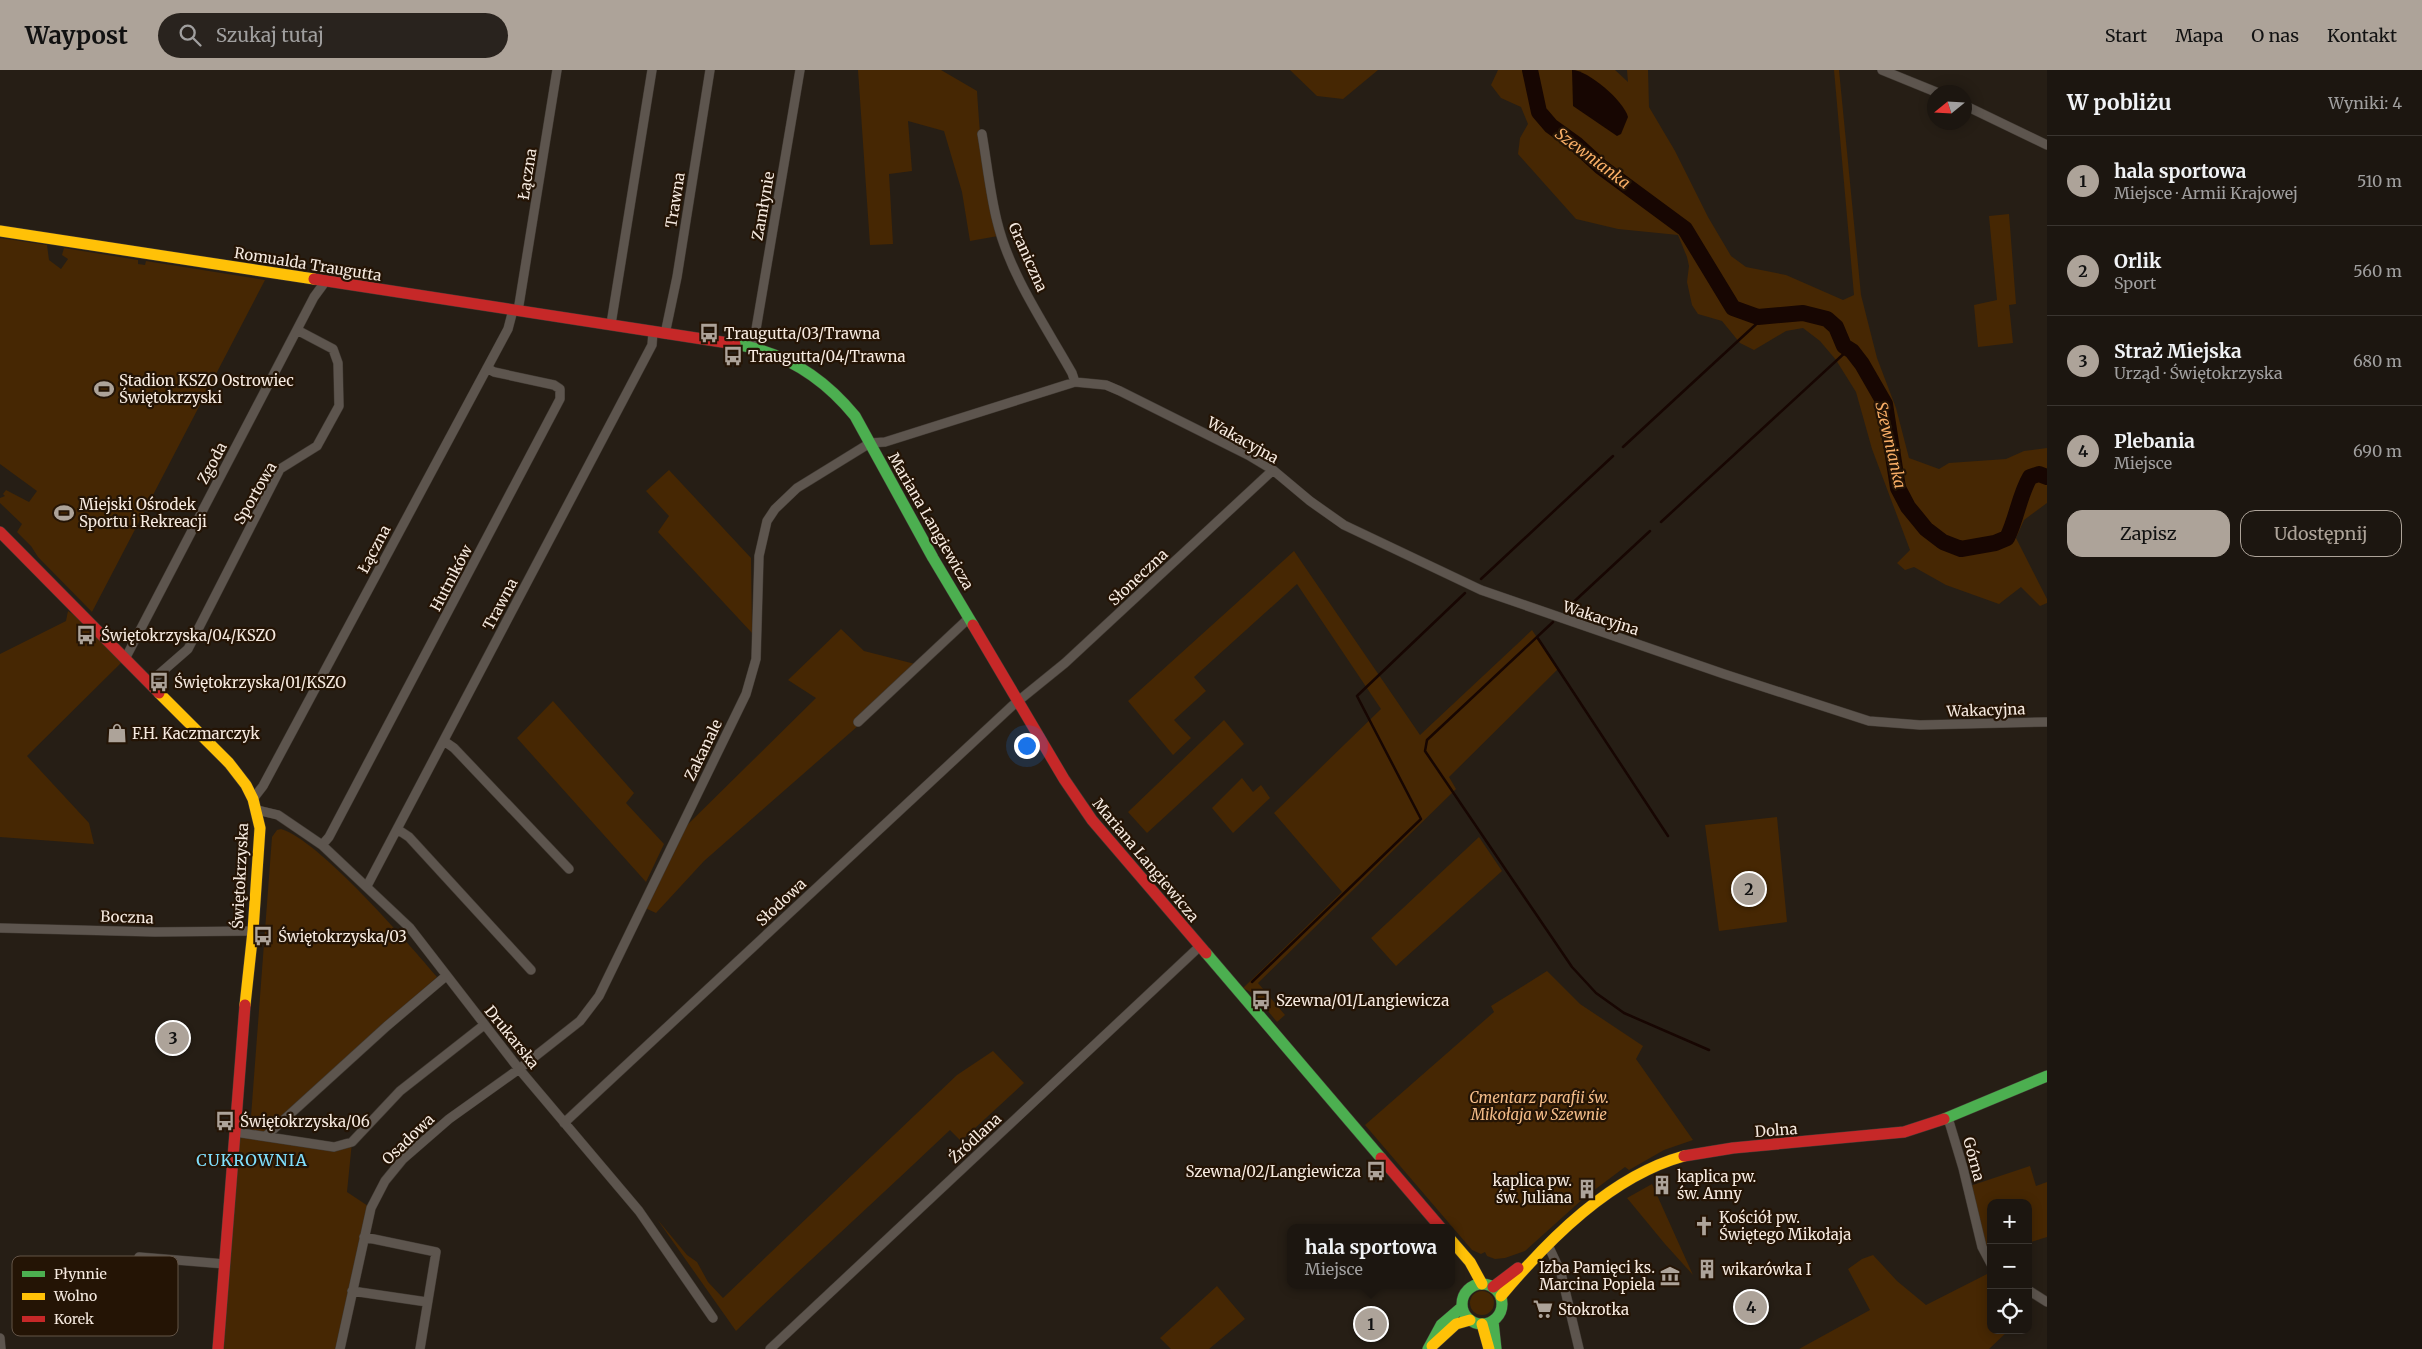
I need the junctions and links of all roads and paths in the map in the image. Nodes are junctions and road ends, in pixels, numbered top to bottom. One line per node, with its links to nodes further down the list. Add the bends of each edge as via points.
1 (557, 70): 12 (street, Łączna)
2 (652, 70): 13 (street)
3 (710, 70): 16 (street, Trawna)
4 (800, 70): 17 (street, Zamłynie)
5 (1882, 70): 6 (street)
6 (1927, 88)
7 (1972, 110): 9 (street)
8 (982, 134): 19 (street, Graniczna, via 997,223 1007,250)
9 (2047, 145)
10 (0, 231): 11 (main road, Romualda Traugutta)
11 (325, 282): 12 (main road, Romualda Traugutta); 14 (street, Zgoda)
12 (516, 311): 13 (main road, Romualda Traugutta); 18 (street, Łączna)
13 (611, 324): 15 (main road, Romualda Traugutta)
14 (297, 330): 24 (street, Zgoda); 25 (street, Sportowa, via 333,349 338,363 339,406 317,446 280,470 188,649)
15 (652, 332): 16 (main road, Romualda Traugutta); 29 (street, Trawna, via 652,345)
16 (665, 334): 17 (main road, Romualda Traugutta)
17 (753, 348): 20 (main road, Romualda Traugutta, via 807,370 831,387 855,416)
18 (487, 368): 30 (street, Łączna); 32 (street, Hutników, via 554,384 560,389 560,399 330,837)
19 (1075, 382): 20 (street); 21 (street, Wakacyjna, via 1106,386 1248,454)
20 (870, 444): 23 (main road, Mariana Langiewicza); 41 (street, Zakanale, via 797,488 767,521 759,556 756,659 746,694 599,996 580,1021)
21 (1273, 470): 26 (street, Słoneczna); 28 (street, Wakacyjna, via 1344,525 1481,590 1854,718 1896,724)
22 (0, 532): 24 (main road, Świętokrzyska)
23 (969, 618): 26 (main road, Mariana Langiewicza); 27 (street)
24 (125, 659): 25 (main road, Świętokrzyska)
25 (150, 683): 30 (main road, Świętokrzyska, via 229,763 246,785)
26 (1019, 702): 37 (main road, Mariana Langiewicza, via 1092,820); 44 (street, Słodowa)
27 (858, 722)
28 (2047, 722)
29 (444, 741): 31 (street, Trawna); 33 (street)
30 (255, 804): 32 (street, Drukarska, via 278,815); 36 (main road, Świętokrzyska, via 260,828)
31 (397, 829): 34 (street, Trawna); 38 (street, via 409,837)
32 (322, 845): 34 (street, Drukarska)
33 (569, 869)
34 (367, 886): 39 (street, Drukarska, via 410,928)
35 (0, 928): 36 (street, Boczna)
36 (253, 931): 45 (main road, Świętokrzyska)
37 (1199, 947): 47 (main road, Mariana Langiewicza); 72 (street, Źródlana)
38 (530, 970)
39 (446, 976): 40 (street, Drukarska); 46 (street)
40 (484, 1025): 41 (street, Drukarska); 46 (street, via 400,1091 352,1142 334,1147)
41 (519, 1069): 44 (street, Drukarska); 48 (street, Osadowa, via 449,1119 403,1159 385,1181 371,1208)
42 (2047, 1076): 43 (main road, Dolna)
43 (1948, 1118): 50 (main road, Dolna, via 1904,1132 1733,1148 1670,1160 1613,1189); 52 (street, Górna)
44 (564, 1123): 64 (street, Drukarska, via 639,1211)
45 (235, 1132): 46 (street); 55 (main road, Świętokrzyska)
46 (266, 1136)
47 (1438, 1224)
48 (364, 1238): 58 (street, Osadowa); 61 (street, via 436,1252)
49 (1455, 1245): 56 (main road)
50 (1548, 1245): 53 (main road, Dolna); 76 (street, via 1561,1273)
51 (1455, 1247): 57 (main road)
52 (1987, 1256)
53 (1531, 1260): 56 (main road, Dolna); 60 (main road, Dolna)
54 (178, 1261): 55 (street)
55 (225, 1264): 69 (main road, Świętokrzyska)
56 (1487, 1285): 57 (main road); 60 (main road)
57 (1470, 1287): 63 (main road, via 1463,1296)
58 (352, 1292): 61 (street); 70 (street, Osadowa)
59 (2032, 1293): 62 (street)
60 (1500, 1296): 66 (main road, via 1501,1310)
61 (427, 1302): 71 (street)
62 (2047, 1302)
63 (1462, 1307): 65 (main road); 73 (main road, via 1439,1328)
64 (713, 1318)
65 (1470, 1320): 66 (main road); 73 (main road, via 1456,1324)
66 (1487, 1322): 74 (main road); 75 (main road)
67 (0, 1338): 68 (street)
68 (1, 1349)
69 (218, 1349)
70 (342, 1349)
71 (420, 1349)
72 (770, 1349)
73 (1428, 1349)
74 (1489, 1349)
75 (1496, 1349)
76 (1579, 1349)

